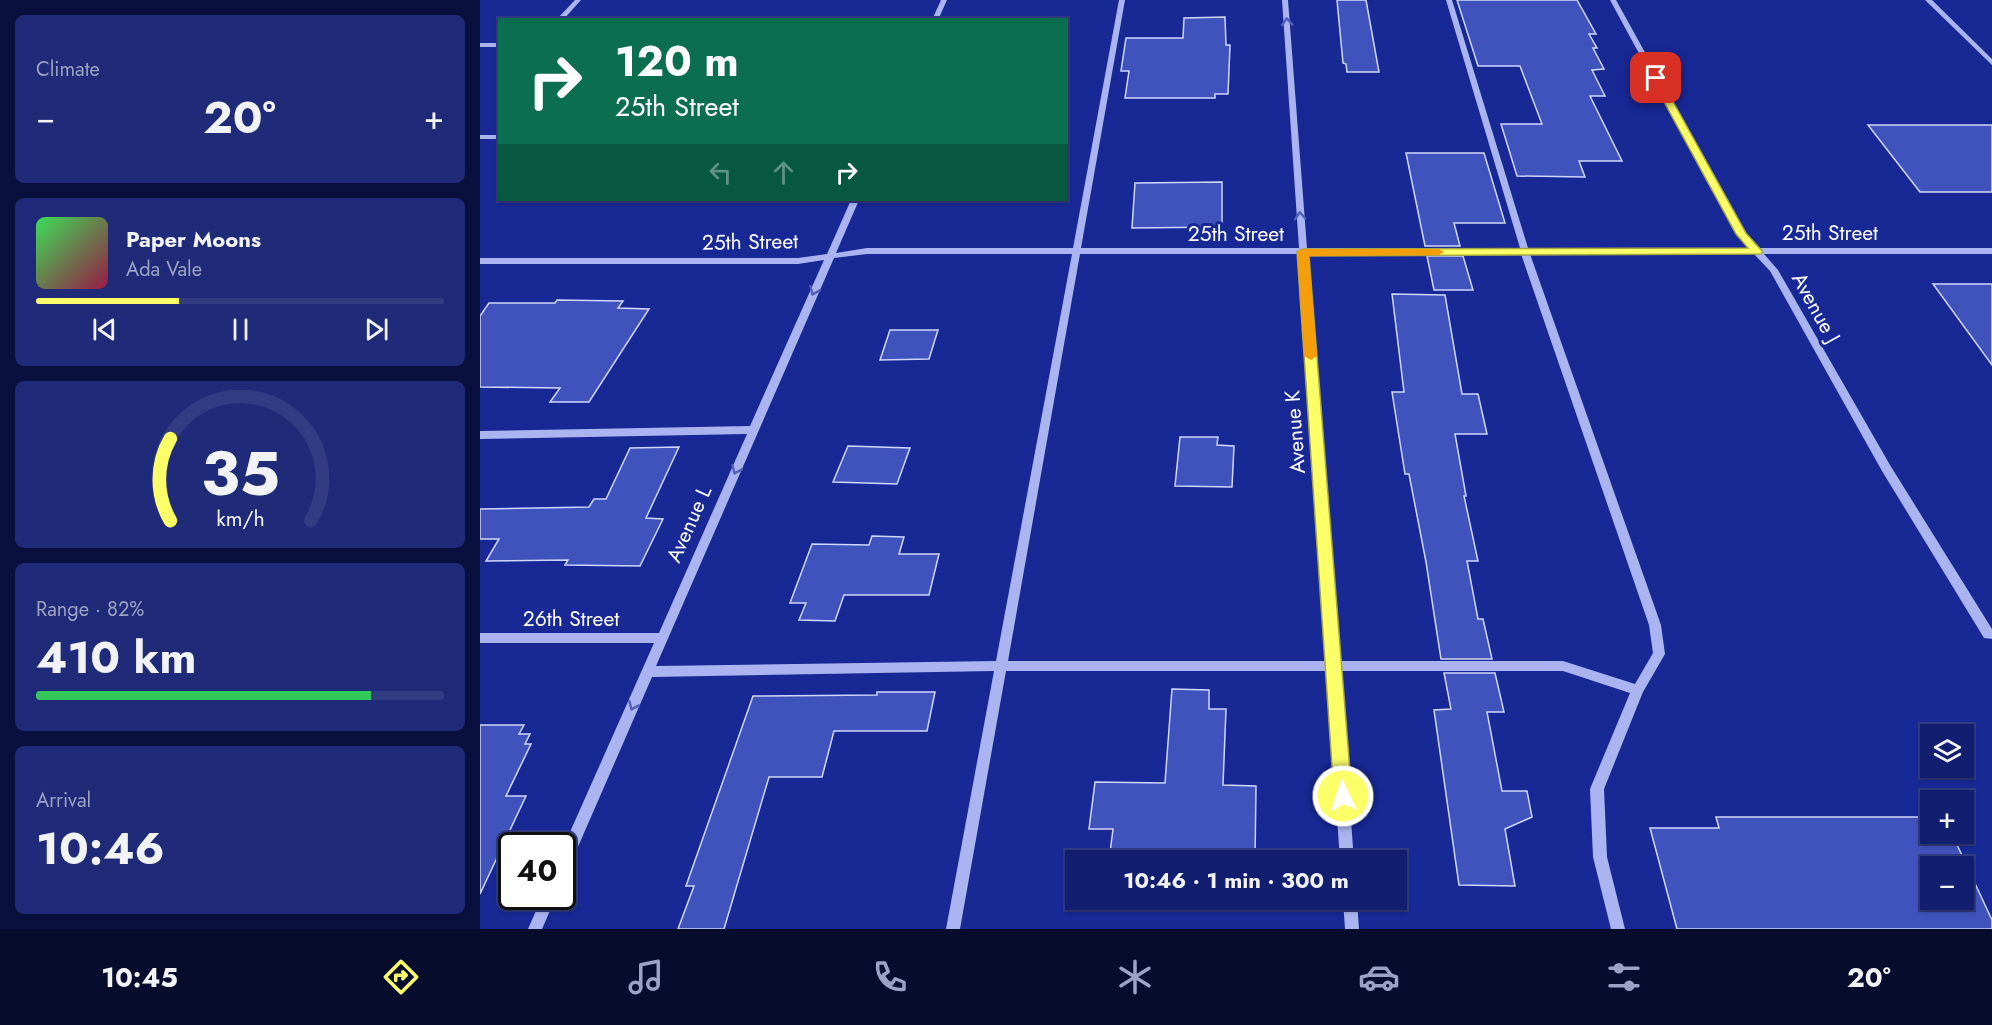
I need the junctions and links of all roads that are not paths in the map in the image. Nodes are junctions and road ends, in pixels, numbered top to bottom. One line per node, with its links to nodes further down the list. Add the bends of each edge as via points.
1 (578, 0): 8 (street)
2 (944, 0): 9 (street)
3 (1122, 0): 16 (street)
4 (1285, 0): 18 (street, Avenue K, one-way to 4)
5 (1449, 0): 19 (street)
6 (1613, 0): 20 (street, Avenue J, via 1741,234)
7 (1928, 0): 12 (street)
8 (561, 18)
9 (936, 18)
10 (480, 45): 11 (street)
11 (498, 45)
12 (1992, 63)
13 (480, 137): 14 (street)
14 (498, 137)
15 (855, 201): 21 (street, Avenue L)
16 (1076, 251): 18 (street, 25th Street); 21 (street, 25th Street, via 867,251); 29 (street)
17 (1992, 251): 20 (street, 25th Street)
18 (1303, 252): 19 (street, 25th Street); 28 (street, Avenue K)
19 (1525, 252): 20 (street, 25th Street); 31 (street, via 1655,625 1659,654)
20 (1757, 252): 25 (street, Avenue J, via 1774,270 1886,468)
21 (830, 256): 22 (street, 25th Street, via 798,261); 23 (street, Avenue L, one-way to 23)
22 (480, 261)
23 (753, 430): 24 (street); 27 (street, Avenue L, one-way to 27)
24 (480, 435)
25 (1990, 634)
26 (480, 638): 27 (street, 26th Street)
27 (662, 638): 30 (street, Avenue L)
28 (1334, 665): 29 (street); 31 (street, via 1563,666); 33 (street, Avenue K)
29 (1001, 666): 30 (street); 37 (street)
30 (648, 672): 32 (street, Avenue L, one-way to 32)
31 (1638, 690): 39 (street, via 1597,789 1600,857)
32 (576, 835)
33 (1346, 850)
34 (543, 910): 36 (street)
35 (1351, 910): 38 (street)
36 (535, 929)
37 (953, 929)
38 (1352, 929)
39 (1618, 929)

